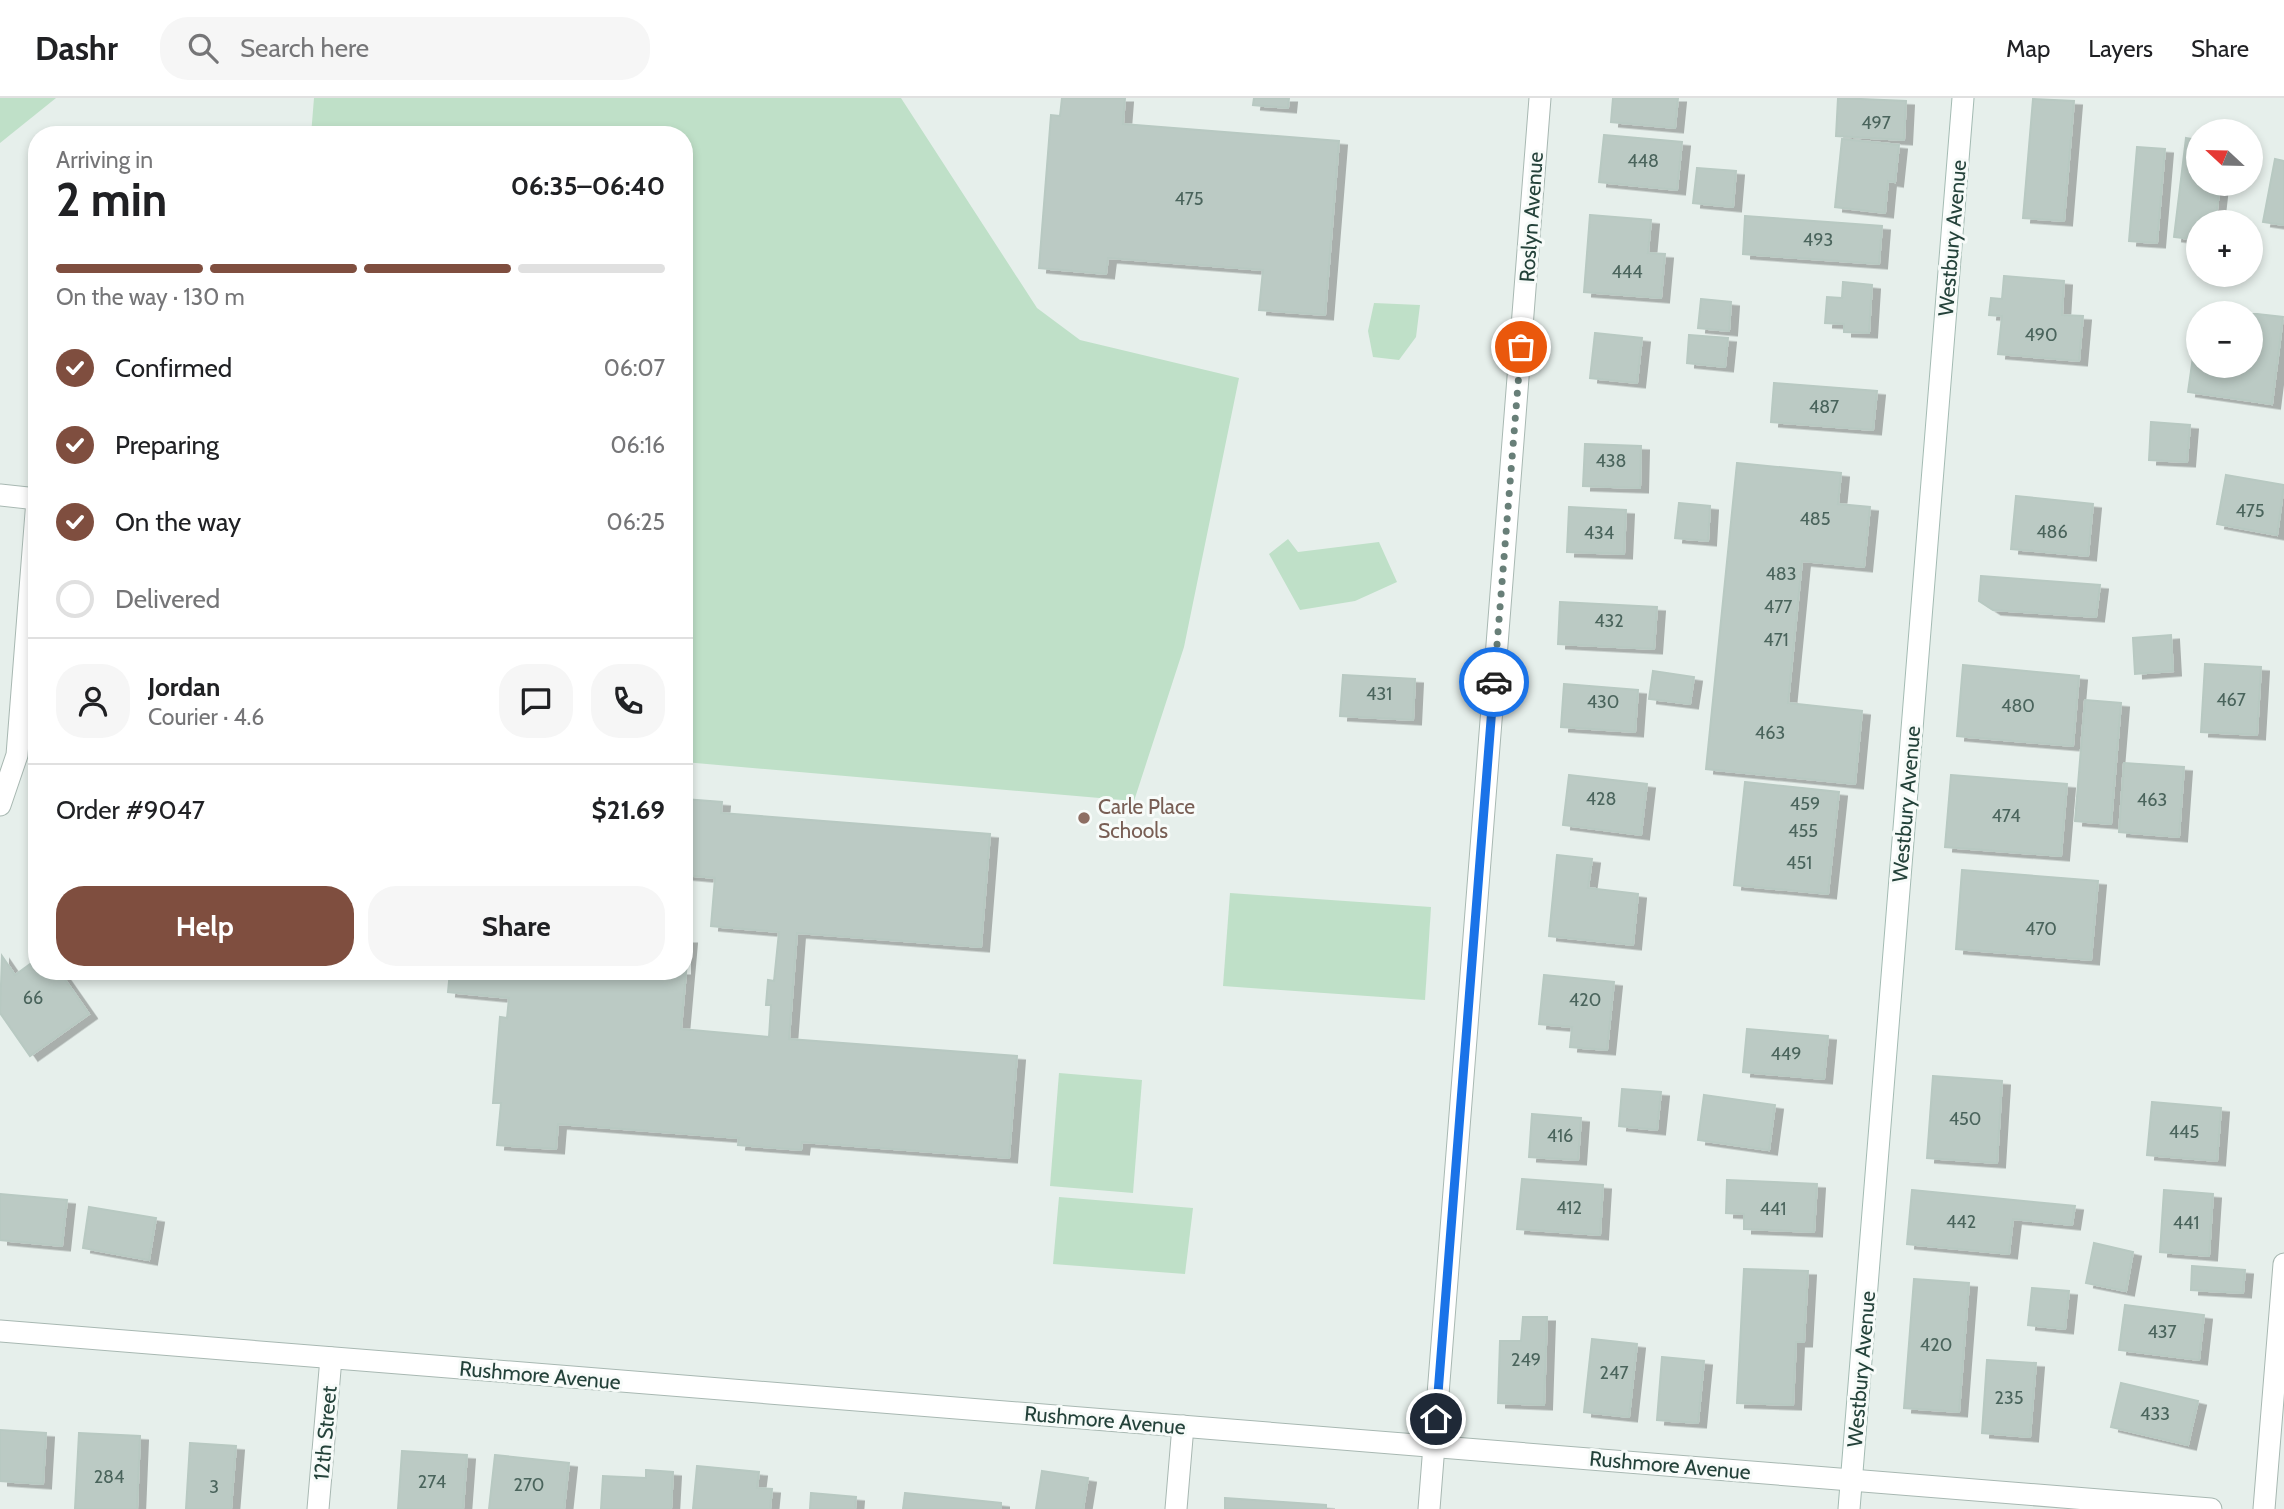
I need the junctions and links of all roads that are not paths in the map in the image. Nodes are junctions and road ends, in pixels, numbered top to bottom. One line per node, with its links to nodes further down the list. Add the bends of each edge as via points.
1 (1540, 98): 11 (street, Roslyn Avenue)
2 (1963, 98): 12 (street, Westbury Avenue)
3 (0, 495): 4 (street)
4 (28, 499)
5 (28, 615): 6 (street, via 17,755)
6 (0, 805)
7 (2284, 1264): 18 (street)
8 (0, 1331): 9 (street, Rushmore Avenue)
9 (331, 1357): 10 (street, Rushmore Avenue); 13 (street, 12th Street)
10 (1183, 1426): 11 (street, Rushmore Avenue); 14 (street)
11 (1434, 1447): 12 (street, Rushmore Avenue); 15 (street, Roslyn Avenue)
12 (1852, 1480): 16 (street, Westbury Avenue); 17 (street, Rushmore Avenue)
13 (318, 1509)
14 (1176, 1509)
15 (1429, 1509)
16 (1849, 1509)
17 (2211, 1509)
18 (2264, 1509)

